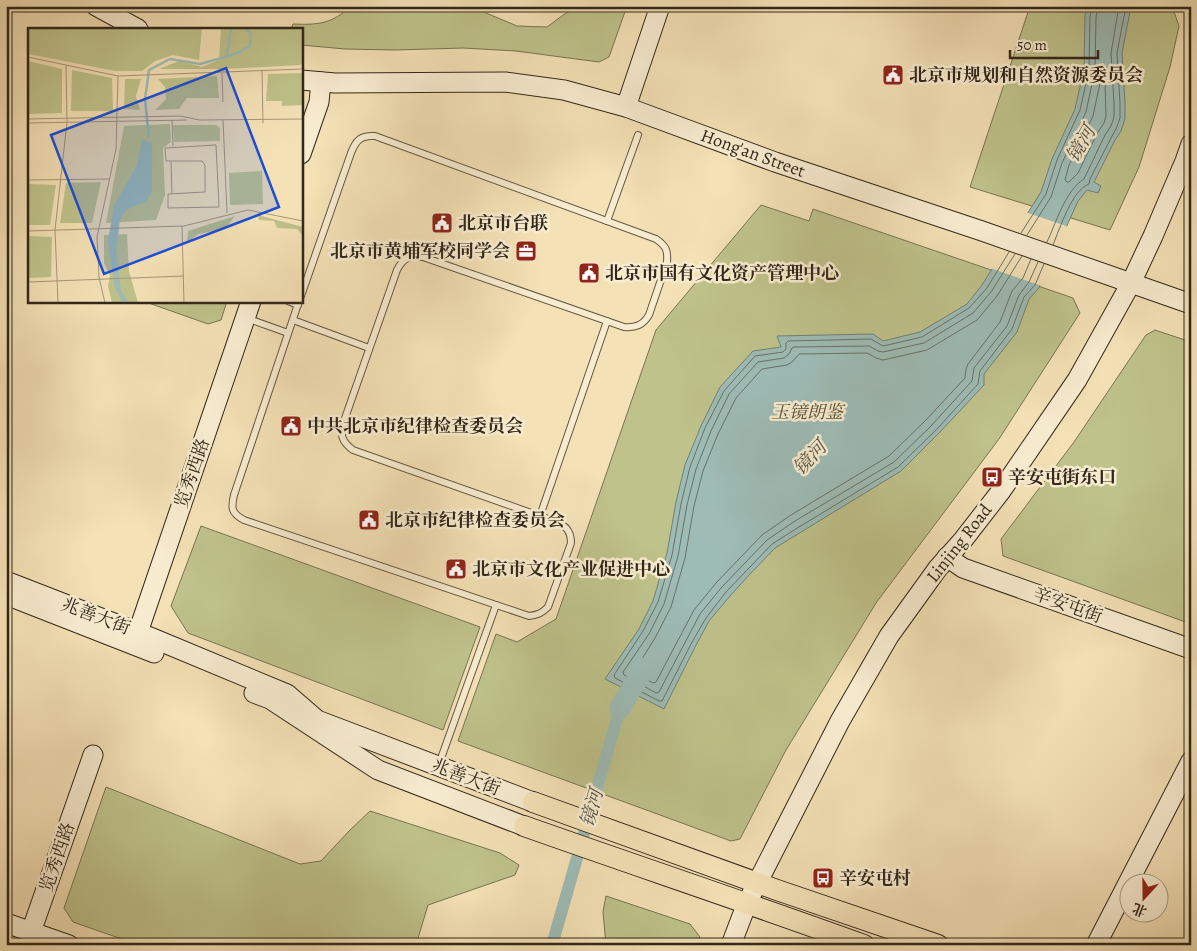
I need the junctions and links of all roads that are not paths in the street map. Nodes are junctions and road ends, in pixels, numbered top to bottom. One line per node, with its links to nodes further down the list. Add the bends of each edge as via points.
1 (96, 6): 3 (street)
2 (660, 6): 6 (street)
3 (136, 28)
4 (302, 80): 5 (street, Hong'an Street)
5 (321, 82): 6 (street, Hong'an Street, via 505,82 564,90); 9 (street, via 319,102)
6 (626, 107): 11 (street, Hong'an Street, via 775,162)
7 (638, 135): 10 (lane)
8 (1191, 144): 11 (street, Linjing Road)
9 (302, 151)
10 (607, 221): 12 (lane, via 375,136 366,136 354,145); 17 (lane, via 656,239 663,244 668,255 645,321 633,328)
11 (1131, 283): 14 (street, Hong'an Street); 21 (street, Linjing Road, via 1077,380 1001,491)
12 (302, 293)
13 (299, 303): 16 (lane)
14 (1191, 304)
15 (248, 309): 18 (lane); 25 (street, 览秀西路)
16 (293, 320): 18 (lane); 19 (lane)
17 (607, 321): 19 (lane, via 414,256 401,262 397,270); 20 (lane)
18 (288, 333): 24 (lane, via 234,495 231,505 234,512 244,520)
19 (370, 348): 20 (lane, via 342,430 346,445)
20 (540, 516): 24 (lane, via 562,524 571,536 548,607 529,616)
21 (947, 557): 26 (street, 辛安屯街, via 963,568); 32 (street, Linjing Road, via 884,644 840,721)
22 (6, 581): 25 (street, 兆善大街)
23 (6, 595): 25 (street, 兆善大街)
24 (496, 605): 29 (lane)
25 (135, 639): 29 (street, 兆善大街, via 287,694 317,720); 31 (street, 兆善大街, via 270,699 378,770)
26 (1191, 649)
27 (93, 755): 35 (street, 览秀西路)
28 (1191, 762): 40 (street)
29 (438, 766): 30 (street, 兆善大街)
30 (533, 802): 32 (main road, 兆善大街)
31 (524, 826): 33 (main road, 兆善大街)
32 (758, 882): 33 (street, Linjing Road); 39 (main road, 兆善大街)
33 (747, 903): 37 (street, Linjing Road); 38 (main road, 兆善大街)
34 (6, 923): 35 (street)
35 (31, 932): 36 (street)
36 (69, 945)
37 (731, 945)
38 (864, 945)
39 (938, 945)
40 (1096, 945)

